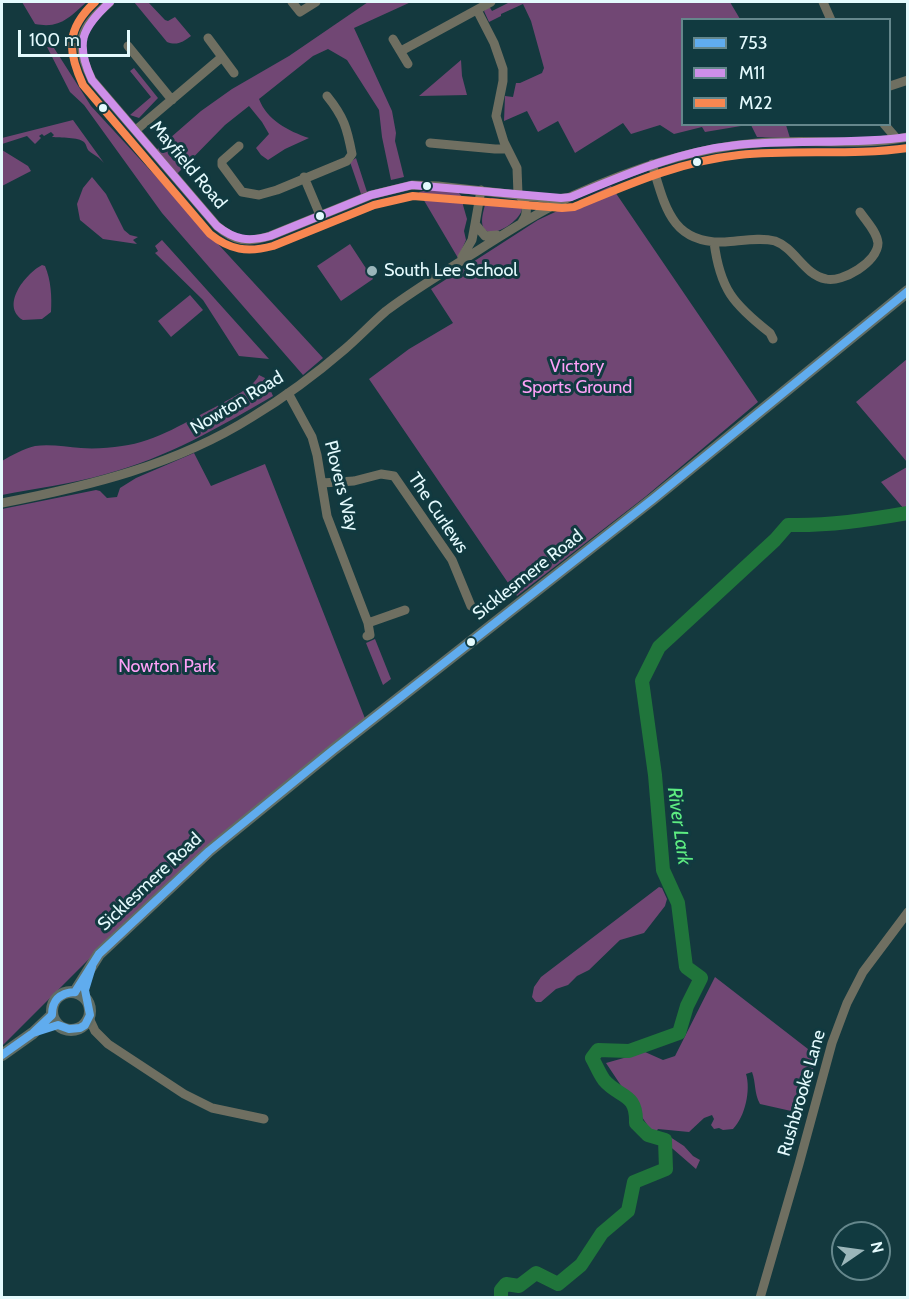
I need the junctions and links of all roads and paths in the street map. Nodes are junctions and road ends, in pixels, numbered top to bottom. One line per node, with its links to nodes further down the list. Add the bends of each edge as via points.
1 (110, 2): 21 (street, Mayfield Road, via 90,21 81,38 82,54 92,80)
2 (292, 2): 3 (street, via 300,12)
3 (316, 2)
4 (491, 2): 6 (street)
5 (823, 2): 7 (street)
6 (477, 10): 11 (street); 27 (street, via 503,69 496,116)
7 (830, 18)
8 (208, 39): 12 (street)
9 (393, 39): 11 (street)
10 (128, 46): 18 (street)
11 (401, 51): 13 (street)
12 (222, 57): 14 (street); 18 (street)
13 (408, 64)
14 (234, 73)
15 (908, 80): 16 (street)
16 (891, 86)
17 (327, 96): 29 (street, via 342,114 352,154 346,161)
18 (172, 100): 21 (street)
19 (879, 126): 24 (street)
20 (886, 126): 23 (street)
21 (136, 130): 33 (street, Mayfield Road, via 217,226 242,241 254,241)
22 (908, 137): 23 (street, Nowton Road)
23 (897, 139): 24 (street, Nowton Road)
24 (883, 141): 28 (street, Nowton Road, via 758,143)
25 (430, 143): 27 (street)
26 (239, 146): 29 (street, via 222,165 242,192 260,195)
27 (506, 148): 31 (street, via 517,168)
28 (652, 164): 32 (street, Nowton Road); 38 (street, via 666,208 677,227)
29 (304, 177): 33 (street)
30 (481, 190): 31 (street, Mayfield Road); 33 (street, Mayfield Road, via 404,186); 36 (street, Nowton Road)
31 (518, 194): 32 (street, Mayfield Road, via 553,199); 35 (street, via 526,203)
32 (571, 197): 35 (street, Nowton Road)
33 (320, 215)
34 (861, 218): 38 (street, via 878,245 861,267 839,279 814,274 777,242)
35 (522, 222): 37 (street, Nowton Road)
36 (476, 224): 37 (street, via 485,236); 39 (street, Nowton Road, via 468,249)
37 (505, 232): 39 (street, Nowton Road)
38 (714, 242): 41 (street, via 724,285)
39 (456, 263): 42 (street, Nowton Road, via 389,309)
40 (908, 291): 50 (highway, Sicklesmere Road, via 209,851 99,954)
41 (773, 339)
42 (288, 393): 43 (street, Plovers Way, via 312,437); 44 (street, Nowton Road, via 222,434 153,465 110,480)
43 (322, 483): 45 (street, The Curlews, via 381,474 394,477 452,560); 47 (street, Plovers Way, via 327,516)
44 (2, 504)
45 (472, 602)
46 (405, 609): 47 (street)
47 (368, 623): 48 (street, Plovers Way)
48 (367, 636)
49 (908, 912): 55 (street, Rushbrooke Lane, via 863,972 847,1003 832,1043)
50 (80, 995): 51 (highway, Sicklesmere Road, via 67,993 58,997 53,1005); 52 (highway, via 90,1008)
51 (55, 1020): 52 (highway, via 68,1030); 53 (highway, Sicklesmere Road)
52 (85, 1023): 54 (street, via 108,1044 184,1094 212,1108)
53 (2, 1055)
54 (264, 1119)
55 (760, 1298)

